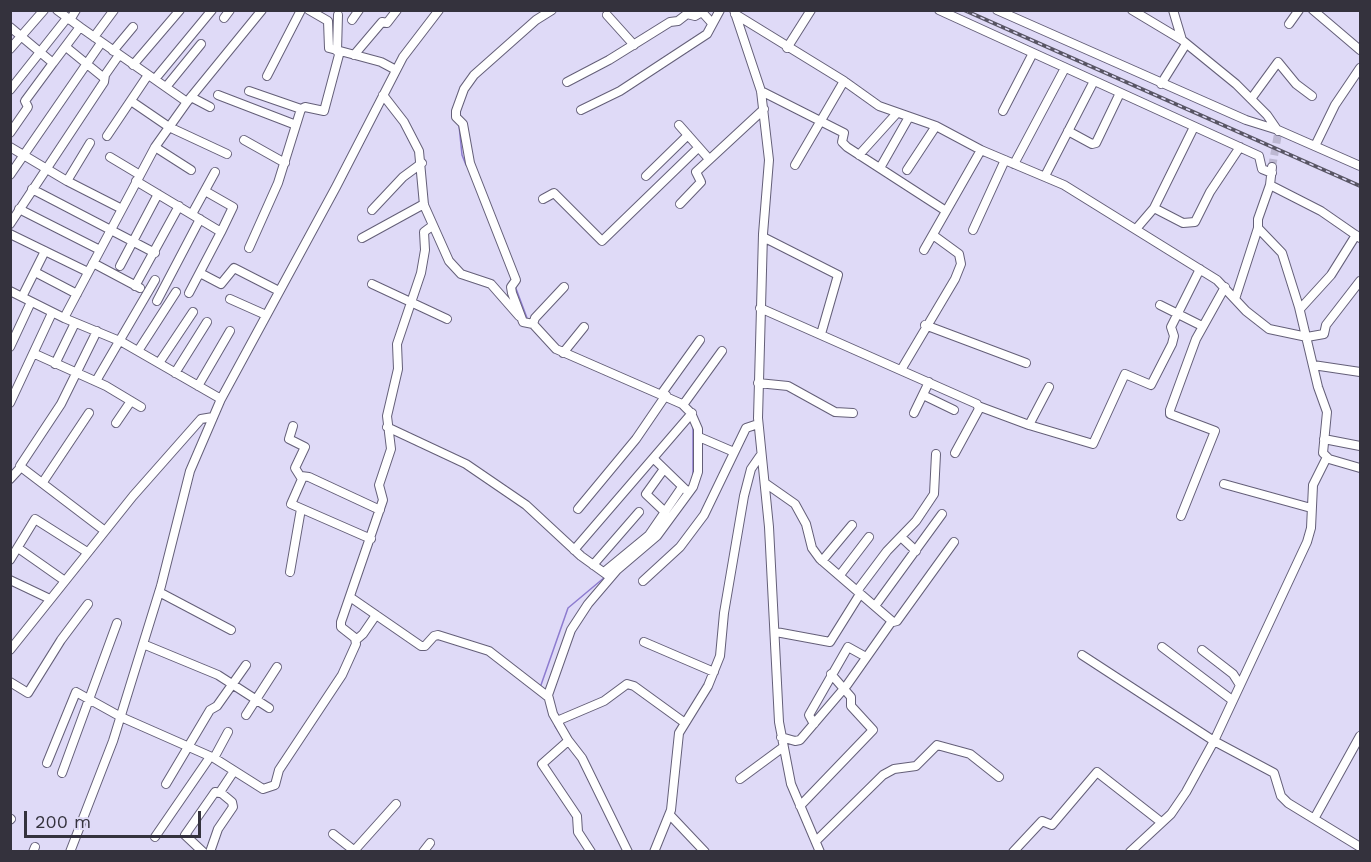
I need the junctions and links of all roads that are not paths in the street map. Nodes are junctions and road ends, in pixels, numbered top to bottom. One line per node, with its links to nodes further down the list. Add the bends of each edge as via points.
1 (44, 10): 34 (street)
2 (76, 10): 27 (street)
3 (114, 10): 35 (street)
4 (180, 10): 50 (street)
5 (212, 10): 55 (street)
6 (230, 10): 26 (street)
7 (262, 10): 70 (street)
8 (302, 10): 54 (street)
9 (359, 10): 28 (street)
10 (397, 10): 47 (street, via 387,23 381,22)
11 (439, 10): 53 (street)
12 (552, 10): 184 (street, via 474,75 456,113 467,156 514,284 512,293)
13 (720, 10): 29 (street)
14 (811, 10): 40 (street)
15 (939, 10): 46 (street)
16 (997, 10): 60 (street)
17 (1132, 10): 36 (street)
18 (1173, 10): 36 (street)
19 (1299, 10): 30 (street)
20 (1313, 10): 42 (street)
21 (59, 11): 27 (street)
22 (311, 11): 43 (street, via 328,21 327,45)
23 (734, 12): 40 (street); 63 (street)
24 (338, 15): 43 (street)
25 (607, 15): 38 (street)
26 (224, 18)
27 (68, 19): 32 (street); 44 (street)
28 (352, 20)
29 (711, 22): 38 (street, via 702,12 687,14); 75 (street, via 707,34 674,57)
30 (1289, 24)
31 (10, 27): 34 (street)
32 (80, 27): 35 (street); 39 (street)
33 (133, 27): 45 (street)
34 (21, 36): 41 (street); 44 (street)
35 (98, 40): 45 (street); 49 (street)
36 (1184, 42): 60 (street); 69 (street)
37 (201, 44): 61 (street)
38 (634, 45): 59 (street)
39 (66, 47): 48 (street); 49 (street)
40 (787, 48): 57 (street)
41 (10, 49)
42 (1360, 50)
43 (338, 51): 47 (street); 73 (street, via 324,111 305,106)
44 (40, 53): 48 (street); 62 (street)
45 (116, 53): 50 (street); 56 (street)
46 (1034, 53): 51 (street); 76 (street)
47 (354, 55): 53 (street)
48 (53, 63): 87 (street, via 25,101 28,107)
49 (86, 64): 56 (street); 100 (street)
50 (133, 65): 55 (street)
51 (1065, 68): 58 (street); 106 (street)
52 (1360, 68): 92 (street, via 1335,105)
53 (396, 70): 67 (street)
54 (267, 76)
55 (151, 77): 61 (street); 71 (street)
56 (104, 78): 110 (street)
57 (844, 81): 77 (street, via 874,103); 79 (street)
58 (1094, 81): 65 (street); 85 (street)
59 (567, 82)
60 (1161, 84): 86 (street)
61 (165, 87): 70 (street)
62 (10, 90)
63 (761, 90): 74 (street); 79 (street)
64 (249, 91): 73 (street)
65 (1120, 93): 84 (street); 85 (street, via 1096,143)
66 (218, 94): 80 (street)
67 (383, 95): 105 (street, via 404,122); 164 (street)
68 (1312, 96): 69 (street, via 1278,62)
69 (1251, 99): 86 (street)
70 (189, 100): 72 (street); 83 (street)
71 (131, 101): 83 (street); 89 (street)
72 (210, 107)
73 (301, 109): 80 (street)
74 (764, 109): 102 (street); 143 (street, via 770,169)
75 (581, 110)
76 (1003, 111)
77 (897, 113): 78 (street); 99 (street)
78 (909, 117): 82 (street); 109 (street)
79 (822, 122): 99 (street, via 845,134 842,143); 107 (street)
80 (296, 125): 104 (street)
81 (679, 125): 88 (street)
82 (936, 126): 97 (street); 112 (street)
83 (169, 127): 94 (street); 98 (street)
84 (1194, 127): 95 (street); 127 (street)
85 (1068, 131): 116 (street)
86 (1278, 132): 92 (street)
87 (10, 134)
88 (688, 135): 96 (street); 115 (street)
89 (107, 136)
90 (244, 140): 104 (street)
91 (90, 143): 118 (street)
92 (1315, 146): 108 (street)
93 (10, 147): 100 (street)
94 (155, 147): 111 (street); 117 (street)
95 (1240, 147): 119 (street, via 1259,156 1262,169 1272,170); 127 (street, via 1195,222 1184,223)
96 (698, 148): 102 (street); 123 (street, via 602,241 554,193)
97 (981, 150): 103 (street); 131 (street)
98 (227, 154)
99 (859, 155): 109 (street)
100 (24, 156): 110 (street); 114 (street)
101 (111, 157): 117 (street)
102 (709, 159): 125 (street, via 695,173 701,182)
103 (1005, 160): 106 (street); 139 (street)
104 (285, 163): 147 (street)
105 (422, 164): 124 (street); 130 (street)
106 (1014, 164): 116 (street)
107 (795, 165)
108 (1360, 166)
109 (880, 168): 131 (street)
110 (44, 169): 118 (street); 120 (street)
111 (191, 170)
112 (907, 170)
113 (215, 172): 121 (street)
114 (10, 175)
115 (646, 176)
116 (1046, 176): 137 (street)
117 (138, 178): 122 (street); 129 (street)
118 (68, 182): 129 (street)
119 (1270, 185): 136 (street); 144 (street)
120 (32, 189): 128 (street); 138 (street)
121 (205, 191): 132 (street); 140 (street, via 233,207)
122 (158, 194): 126 (street); 146 (street)
123 (543, 199)
124 (424, 204): 135 (street); 145 (street)
125 (680, 204)
126 (179, 206): 132 (street); 151 (street)
127 (1154, 208): 137 (street)
128 (19, 209): 134 (street); 149 (street)
129 (122, 209): 138 (street)
130 (372, 210)
131 (946, 212): 142 (street)
132 (192, 214): 133 (street)
133 (200, 219): 140 (street); 172 (street)
134 (10, 224)
135 (432, 226): 173 (street, via 424,231 424,257); 184 (street, via 457,271 491,284)
136 (1258, 228): 170 (street); 176 (street, via 1282,253)
137 (1136, 229): 154 (street)
138 (110, 230): 146 (street); 149 (street)
139 (973, 230)
140 (221, 232): 156 (street)
141 (10, 234): 150 (street)
142 (933, 235): 148 (street); 186 (street, via 961,259 955,279)
143 (762, 237): 175 (street); 191 (street, via 838,275)
144 (1358, 237): 176 (street)
145 (362, 238)
146 (133, 242): 151 (street); 152 (street)
147 (249, 248)
148 (924, 249)
149 (100, 250): 153 (street)
150 (45, 251): 153 (street); 155 (street)
151 (155, 253): 160 (street)
152 (120, 266)
153 (91, 268): 160 (street); 168 (street)
154 (1200, 269): 162 (street); 179 (street)
155 (34, 272): 168 (street); 171 (street)
156 (200, 273): 164 (street, via 221,284 234,268); 167 (street)
157 (155, 280): 166 (street)
158 (1360, 281): 192 (street, via 1326,325 1324,334)
159 (372, 284): 173 (street)
160 (135, 286): 166 (street)
161 (564, 287): 184 (street)
162 (1226, 287): 170 (street); 187 (street)
163 (10, 291): 171 (street)
164 (279, 291): 180 (street)
165 (176, 292): 196 (street)
166 (148, 293): 193 (street)
167 (189, 293)
168 (77, 294): 181 (street)
169 (230, 299): 180 (street)
170 (1235, 299): 192 (street, via 1269,329)
171 (27, 300): 178 (street); 195 (street)
172 (157, 301)
173 (412, 301): 182 (street); 231 (street, via 397,344 398,369)
174 (1160, 305): 179 (street)
175 (760, 308): 191 (street); 210 (street)
176 (1300, 309): 192 (street)
177 (193, 312): 200 (street)
178 (52, 313): 181 (street); 199 (street)
179 (1178, 314): 187 (street); 229 (street, via 1171,327 1172,344 1151,385 1127,374 1123,376 1094,444)
180 (266, 315): 215 (street)
181 (64, 318): 185 (street)
182 (447, 319)
183 (207, 322): 206 (street)
184 (529, 322): 198 (street)
185 (75, 323): 189 (street); 202 (street)
186 (925, 326): 201 (street); 204 (street)
187 (1202, 326): 257 (street, via 1169,413 1215,432)
188 (584, 327): 198 (street)
189 (97, 331): 193 (street); 207 (street)
190 (230, 332): 211 (street)
191 (821, 334): 204 (street)
192 (1307, 337): 203 (street)
193 (118, 340): 196 (street); 208 (street)
194 (699, 340): 214 (street)
195 (10, 347)
196 (138, 351): 200 (street)
197 (722, 351): 218 (street)
198 (563, 353): 214 (street)
199 (34, 354): 202 (street); 217 (street)
200 (159, 363): 206 (street)
201 (1026, 363)
202 (56, 364): 207 (street)
203 (1313, 365): 205 (street); 233 (street, via 1327,412)
204 (901, 370): 209 (street)
205 (1360, 372)
206 (175, 373): 211 (street)
207 (77, 374): 208 (street); 241 (street)
208 (96, 381): 216 (street)
209 (929, 382): 213 (street); 219 (street)
210 (758, 383): 222 (street, via 788,386 835,412); 228 (street)
211 (198, 386): 215 (street)
212 (1049, 387): 229 (street)
213 (923, 395): 221 (street); 223 (street)
214 (664, 396): 218 (street); 250 (street, via 636,439)
215 (221, 399): 226 (street)
216 (131, 401): 220 (street); 227 (street)
217 (10, 403)
218 (683, 405): 225 (street)
219 (978, 406): 229 (street); 236 (street)
220 (141, 407)
221 (954, 410)
222 (853, 413)
223 (914, 413)
224 (88, 414): 246 (street)
225 (691, 414): 232 (street); 240 (street)
226 (213, 417): 259 (street, via 201,419); 277 (street, via 190,471)
227 (116, 423)
228 (758, 424): 235 (street, via 748,426); 238 (street)
229 (1029, 425)
230 (293, 426): 244 (street, via 289,439 305,446 295,470)
231 (387, 427): 253 (street, via 391,449 379,485 383,498); 265 (street, via 466,464 526,505)
232 (699, 437): 235 (street); 249 (street, via 698,472)
233 (1324, 439): 234 (street); 239 (street)
234 (1360, 446)
235 (734, 452): 276 (street, via 704,515 680,547)
236 (955, 453)
237 (936, 454): 261 (street, via 934,494)
238 (760, 456): 247 (street); 298 (street, via 751,469 744,496 724,613 722,648)
239 (1326, 457): 242 (street); 251 (street, via 1313,485)
240 (654, 459): 243 (street); 265 (street)
241 (20, 466): 245 (street); 246 (street)
242 (1360, 468)
243 (664, 469): 249 (street); 255 (street, via 646,494)
244 (302, 476): 252 (street, via 290,503); 253 (street)
245 (10, 479)
246 (43, 482): 259 (street)
247 (765, 483): 269 (street, via 795,504 806,524 812,548); 287 (street)
248 (1224, 484): 251 (street)
249 (685, 490): 255 (street); 272 (street, via 654,538)
250 (578, 508)
251 (1311, 508): 302 (street, via 1307,542)
252 (301, 509): 262 (street); 271 (street)
253 (380, 510): 262 (street)
254 (639, 512): 270 (street)
255 (665, 512): 272 (street, via 649,535)
256 (942, 514): 266 (street)
257 (1181, 516)
258 (852, 525): 269 (street)
259 (105, 531): 267 (street)
260 (869, 537): 273 (street)
261 (901, 537): 266 (street); 278 (street)
262 (371, 539): 279 (street)
263 (954, 542): 284 (street, via 897,621)
264 (18, 548): 267 (street, via 36,519); 268 (street); 275 (street)
265 (574, 550): 270 (street)
266 (916, 551): 282 (street)
267 (87, 552): 275 (street)
268 (10, 560)
269 (822, 561): 273 (street)
270 (593, 565): 272 (street)
271 (290, 572)
272 (608, 574): 304 (street, via 571,630)
273 (840, 575): 278 (street)
274 (10, 580): 280 (street)
275 (65, 581): 280 (street)
276 (643, 582)
277 (159, 592): 286 (street); 290 (street)
278 (858, 592): 282 (street); 287 (street, via 830,642)
279 (350, 597): 283 (street); 288 (street, via 341,625)
280 (50, 599): 292 (street)
281 (88, 604): 300 (street, via 28,693)
282 (875, 606): 284 (street)
283 (376, 615): 288 (street); 304 (street, via 421,646 438,635 489,651)
284 (892, 621): 295 (street)
285 (117, 623): 305 (street)
286 (231, 630)
287 (776, 632): 316 (street)
288 (356, 640): 323 (street, via 345,669 284,761 274,785 263,789)
289 (644, 642): 298 (street)
290 (143, 644): 301 (street); 310 (street)
291 (1162, 647): 307 (street)
292 (10, 650)
293 (1202, 650): 302 (street, via 1233,674)
294 (1082, 655): 317 (street)
295 (866, 657): 299 (street, via 849,646); 303 (street)
296 (246, 665): 301 (street)
297 (277, 667): 306 (street)
298 (714, 672): 312 (street)
299 (831, 674): 303 (street); 313 (street, via 809,715)
300 (10, 682)
301 (233, 684): 306 (street); 319 (street, via 218,706 211,709)
302 (1240, 685): 307 (street)
303 (844, 688): 313 (street); 330 (street, via 852,698 851,706 873,730)
304 (545, 695): 311 (street)
305 (89, 699): 310 (street); 322 (street, via 73,694); 324 (street)
306 (256, 699): 308 (street); 309 (street)
307 (1232, 700): 317 (street)
308 (269, 708)
309 (246, 715)
310 (121, 717): 319 (street); 340 (street)
311 (557, 721): 312 (street, via 604,701 627,684); 318 (street)
312 (686, 723): 331 (street, via 678,737)
313 (814, 724): 316 (street, via 797,741)
314 (228, 732): 321 (street)
315 (1360, 736): 332 (street)
316 (781, 737): 320 (street)
317 (1214, 741): 332 (street, via 1274,773 1281,796); 333 (street, via 1186,792)
318 (566, 743): 344 (street, via 542,764 577,816 578,832); 345 (street, via 582,758)
319 (189, 746): 321 (street); 327 (street)
320 (782, 747): 326 (street); 330 (street)
321 (212, 758): 323 (street); 335 (street)
322 (47, 763)
323 (234, 771): 328 (street)
324 (62, 773)
325 (999, 777): 336 (street, via 968,753 937,745 916,766 883,775)
326 (740, 779)
327 (166, 784)
328 (220, 793): 341 (street, via 215,792 185,835); 342 (street, via 234,805 218,829)
329 (396, 804): 339 (street)
330 (800, 806): 336 (street)
331 (670, 815): 346 (street); 347 (street)
332 (1314, 819): 338 (street)
333 (1161, 822): 349 (street, via 1097,772 1052,825 1042,821); 350 (street)
334 (333, 834): 339 (street)
335 (155, 837)
336 (816, 841): 348 (street)
337 (430, 843): 343 (street)
338 (1360, 847)
339 (354, 851)
340 (70, 852)
341 (203, 852)
342 (210, 852)
343 (423, 852)
344 (591, 852)
345 (628, 852)
346 (654, 852)
347 (705, 852)
348 (820, 852)
349 (1013, 852)
350 (1130, 852)

